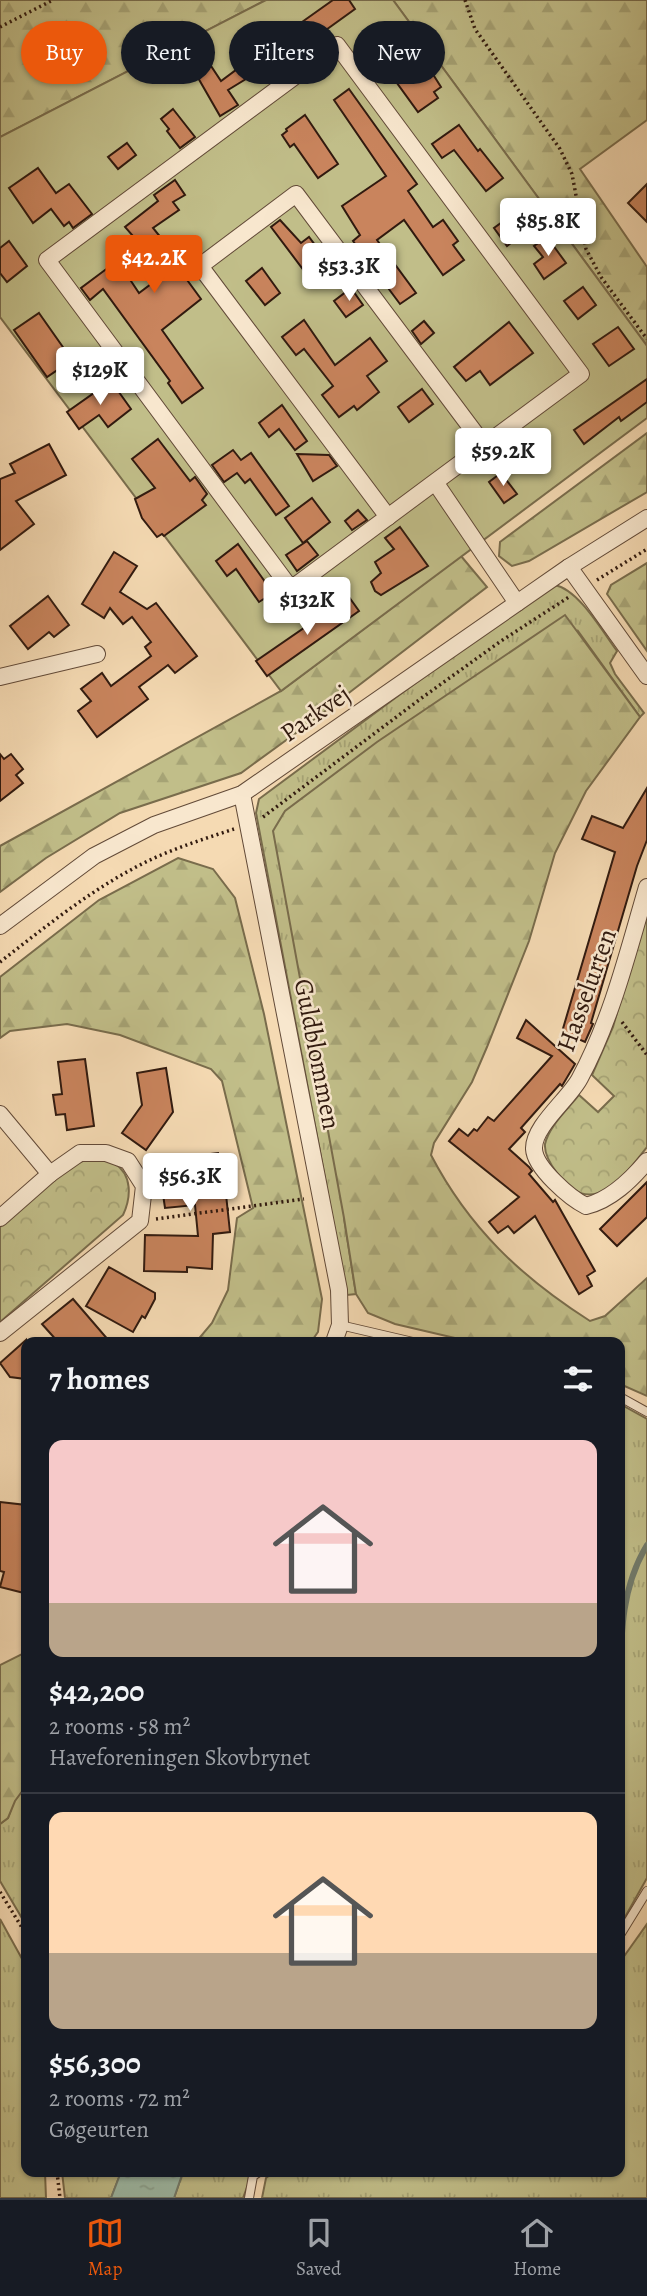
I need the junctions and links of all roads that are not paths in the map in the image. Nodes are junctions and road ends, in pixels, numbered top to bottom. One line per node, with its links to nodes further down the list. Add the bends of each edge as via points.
1 (484, 446): 2 (street); 3 (street, via 296,194 200,266); 3 (street, via 580,374 337,45 47,260 291,589)
2 (435, 482): 3 (street); 6 (street)
3 (387, 517)
4 (647, 518): 5 (street, Parkvej)
5 (569, 567): 6 (street, Parkvej); 8 (street)
6 (517, 603): 10 (street, Parkvej)
7 (97, 654): 9 (street)
8 (647, 676)
9 (0, 677)
10 (242, 794): 12 (street, Parkvej, via 154,825 94,856); 17 (street, Guldblommen, via 339,1290)
11 (647, 887): 14 (street, Hasselurten, via 610,1012 579,1081 538,1133 534,1147 538,1163 573,1200 586,1206 602,1202)
12 (0, 926)
13 (0, 1114): 15 (street)
14 (647, 1161)
15 (50, 1174): 16 (street); 18 (street, via 80,1153 106,1153 128,1161 144,1186 140,1221)
16 (0, 1218)
17 (340, 1325): 19 (street, Guldblommen); 20 (lane)
18 (0, 1333)
19 (336, 1337)
20 (392, 1337)
21 (625, 1399): 22 (lane)
22 (647, 1412)
23 (647, 1891): 24 (lane)
24 (625, 1927)
25 (253, 2177): 26 (lane)
26 (249, 2198)

